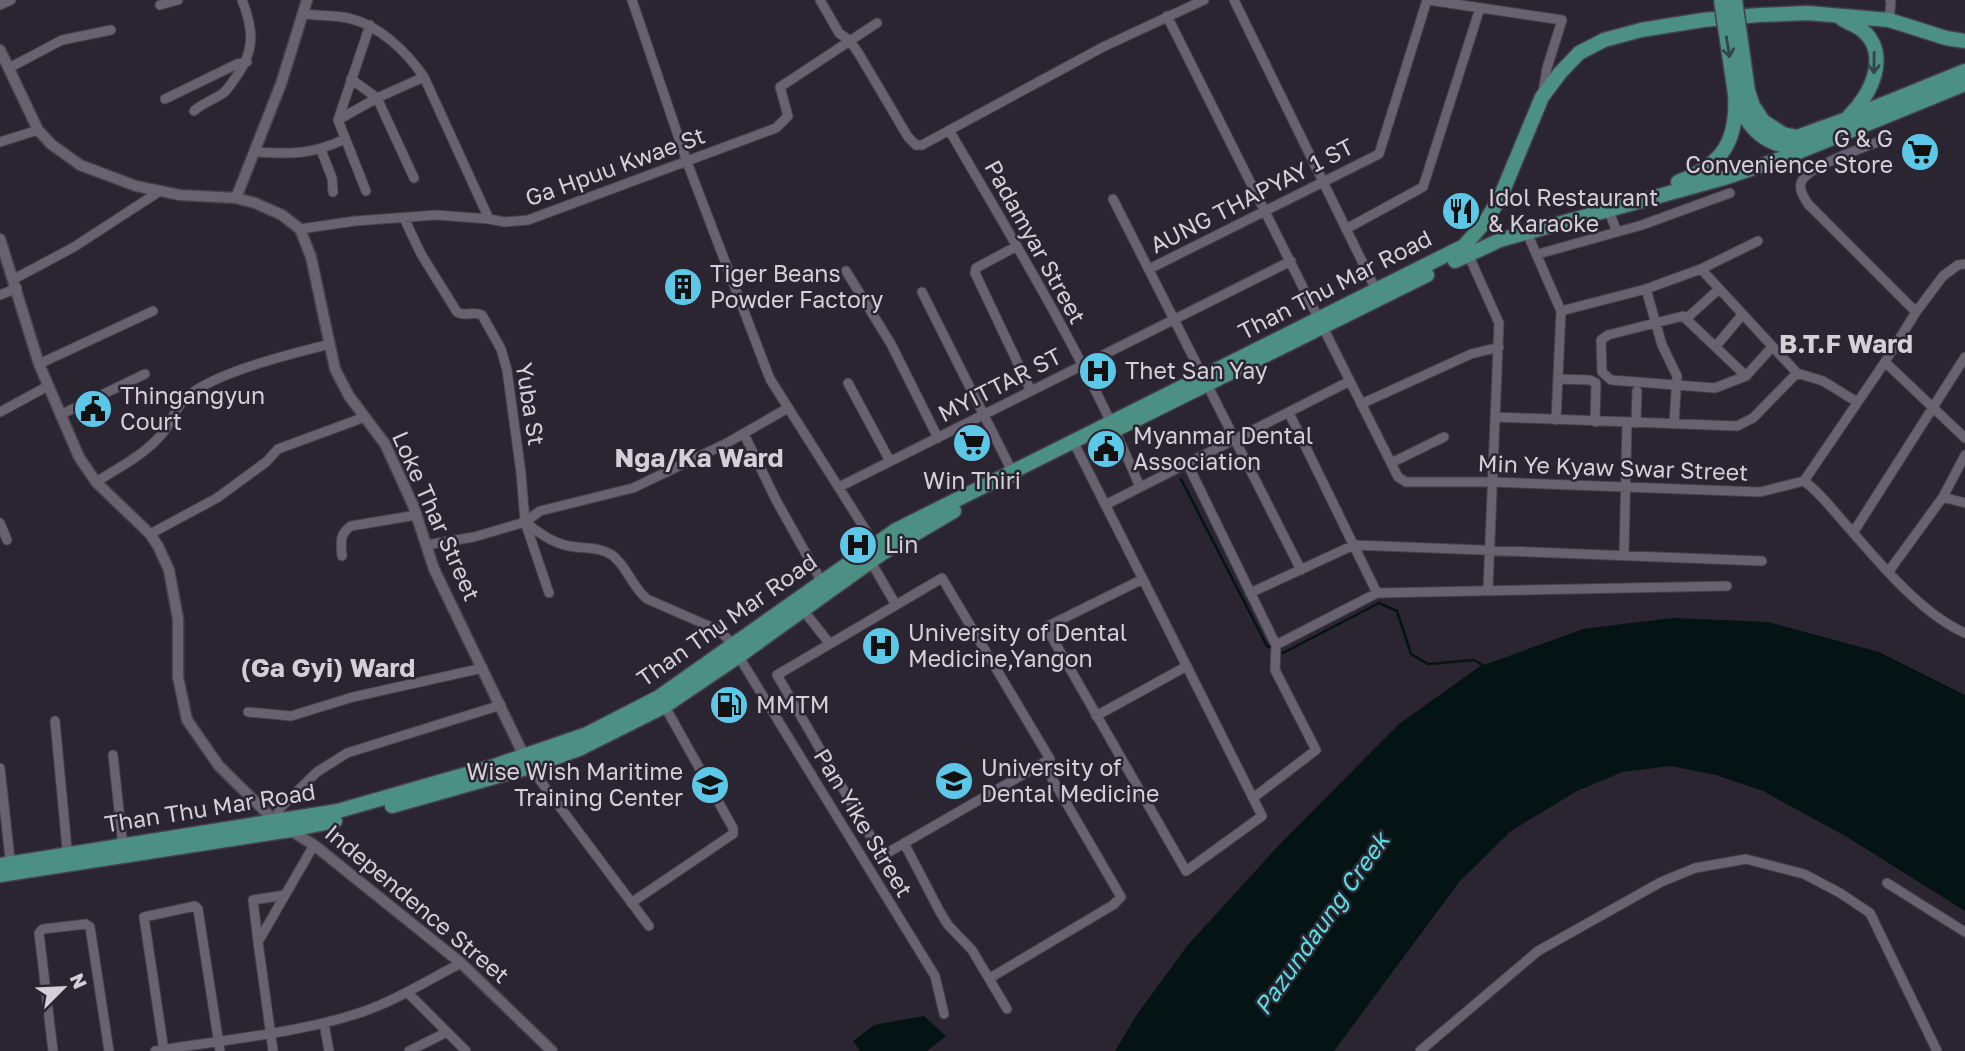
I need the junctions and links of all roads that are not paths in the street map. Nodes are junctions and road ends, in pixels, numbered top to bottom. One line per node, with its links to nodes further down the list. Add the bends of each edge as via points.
1 (12, 0): 13 (street)
2 (178, 0): 14 (street)
3 (242, 0): 26 (street, via 250,31)
4 (307, 0): 16 (street)
5 (632, 0): 47 (street)
6 (820, 0): 23 (street, via 839,33)
7 (1204, 0): 17 (street)
8 (1234, 0): 49 (street)
9 (1427, 0): 15 (street); 49 (street, AUNG THAPYAY 1 ST, via 1379,154)
10 (1721, 0): 32 (main road, one-way to 32, bridge)
11 (1735, 0): 32 (main road, bridge)
12 (1890, 0): 19 (street)
13 (0, 5)
14 (160, 5)
15 (1480, 8): 33 (street, via 1562,20); 61 (street, via 1423,187)
16 (304, 15): 21 (street); 46 (street)
17 (1167, 16): 41 (street); 57 (street)
18 (1836, 16): 19 (main road, Than Thu Mar Road); 33 (main road, Than Thu Mar Road, via 1703,20 1604,40 1579,54); 38 (main road, one-way to 38, via 1863,30 1874,45 1876,63 1873,84)
19 (1889, 20): 24 (main road, Than Thu Mar Road)
20 (877, 23): 23 (street, Ga Hpuu Kwae St)
21 (370, 25): 29 (street, via 395,44); 30 (street)
22 (111, 30): 27 (street, via 62,40)
23 (850, 41): 41 (street, via 912,142 922,145); 47 (street, Ga Hpuu Kwae St, via 780,86 788,116 776,128)
24 (1965, 41)
25 (0, 50): 27 (street)
26 (247, 62): 35 (street); 36 (street, via 224,92)
27 (9, 68): 40 (street)
28 (1965, 71): 38 (main road)
29 (424, 77): 34 (street); 59 (street)
30 (351, 79): 34 (street); 37 (street)
31 (1965, 84): 39 (main road)
32 (1742, 93): 38 (main road, via 1763,121 1783,134 1797,137); 39 (main road, via 1748,122 1776,144 1793,147); 56 (main road, via 1731,140 1721,155 1700,173)
33 (1542, 97): 67 (main road, Than Thu Mar Road, via 1500,198)
34 (377, 98): 37 (street); 48 (street)
35 (165, 99)
36 (194, 111)
37 (338, 120): 42 (street)
38 (1844, 120)
39 (1864, 123): 56 (main road, via 1724,178)
40 (38, 130): 44 (street); 50 (street, via 80,165)
41 (949, 130): 66 (street, Padamyar Street)
42 (345, 139): 45 (street); 51 (street)
43 (1886, 139): 83 (street, via 1806,175 1802,193)
44 (0, 142)
45 (321, 150): 46 (street); 52 (street)
46 (256, 152): 54 (street)
47 (687, 162): 59 (street, Ga Hpuu Kwae St, via 528,220); 111 (street, via 768,374)
48 (414, 178)
49 (1323, 183): 57 (street, AUNG THAPYAY 1 ST); 61 (street)
50 (160, 191): 54 (street); 75 (street)
51 (366, 191)
52 (333, 192)
53 (1730, 193): 62 (street)
54 (236, 198): 60 (street, via 282,215)
55 (1113, 199): 72 (street)
56 (1610, 209): 62 (street); 63 (main road, Than Thu Mar Road)
57 (1266, 212): 70 (street); 72 (street, AUNG THAPYAY 1 ST)
58 (404, 218): 59 (street, Ga Hpuu Kwae St); 60 (street, Ga Hpuu Kwae St); 144 (street, Yuba St, via 457,313 482,315 500,349 507,370)
59 (489, 219)
60 (300, 229): 89 (street, Loke Thar Street, via 311,257)
61 (1346, 229): 80 (street)
62 (1617, 232): 68 (street)
63 (1527, 233): 67 (main road, Than Thu Mar Road); 68 (street)
64 (0, 239): 69 (street, Independence Street)
65 (1758, 241): 73 (street)
66 (1017, 246): 96 (street, Padamyar Street); 106 (street, via 976,268 975,273)
67 (1466, 250): 80 (main road, Than Thu Mar Road); 91 (street, via 1499,323)
68 (1538, 254): 82 (street)
69 (3, 257): 75 (street, Independence Street)
70 (1291, 261): 86 (street, MYITTAR ST); 87 (street)
71 (1965, 264): 83 (street, via 1943,276)
72 (1149, 269): 86 (street)
73 (1701, 269): 76 (street); 77 (street)
74 (846, 271): 125 (street, via 891,344)
75 (15, 283): 79 (street); 95 (street, Independence Street)
76 (1646, 289): 82 (street); 88 (street)
77 (1718, 289): 84 (street); 85 (street)
78 (922, 292): 114 (street)
79 (0, 295)
80 (1379, 295): 87 (main road, Than Thu Mar Road)
81 (153, 311): 95 (street)
82 (1561, 311): 100 (street)
83 (1916, 312): 94 (street)
84 (1742, 315): 90 (street); 92 (street)
85 (1687, 318): 88 (street); 90 (street)
86 (1175, 319): 96 (street, MYITTAR ST); 101 (street)
87 (1322, 323): 101 (main road, Than Thu Mar Road); 102 (street)
88 (1655, 323): 104 (street); 104 (street, via 1605,337 1602,372 1611,380)
89 (330, 344): 116 (street, Loke Thar Street, via 335,369); 135 (street, via 215,379 196,390 149,447)
90 (1716, 346): 99 (street)
91 (1499, 347): 109 (street, via 1471,354); 117 (street)
92 (1772, 347): 97 (street); 99 (street)
93 (1965, 357): 110 (street)
94 (1885, 362): 108 (street); 110 (street)
95 (39, 364): 105 (street, Independence Street)
96 (1082, 366): 106 (street, MYITTAR ST); 122 (street, Padamyar Street)
97 (1797, 373): 108 (street, via 1823,381); 121 (street, via 1753,418 1737,426)
98 (145, 374): 115 (street)
99 (1746, 376): 104 (street, via 1716,388)
100 (1558, 379): 118 (street); 119 (street, via 1595,383)
101 (1206, 380): 122 (main road, Than Thu Mar Road); 127 (street)
102 (1350, 381): 109 (street); 113 (street)
103 (848, 383): 130 (street)
104 (1677, 385): 121 (street)
105 (48, 387): 112 (street); 115 (street, Independence Street)
106 (1031, 391): 114 (street, MYITTAR ST)
107 (1637, 391): 120 (street)
108 (1857, 402): 134 (street)
109 (1361, 404): 131 (street)
110 (1933, 405): 126 (street); 146 (street)
111 (788, 408): 123 (street); 137 (street)
112 (0, 412)
113 (1289, 413): 127 (street); 150 (street)
114 (984, 414): 125 (street, MYITTAR ST); 133 (street)
115 (60, 415): 135 (street, Independence Street)
116 (365, 417): 143 (street, Loke Thar Street, via 385,444); 147 (street, via 278,449 218,498)
117 (1495, 417): 118 (street); 136 (street)
118 (1556, 420): 119 (street)
119 (1595, 422): 120 (street)
120 (1631, 423): 121 (street); 139 (street)
121 (1674, 424)
122 (1114, 425): 128 (main road, Than Thu Mar Road); 133 (main road, Than Thu Mar Road); 138 (street, Padamyar Street)
123 (744, 434): 144 (street, via 633,488 540,511); 160 (street)
124 (1444, 437): 131 (street)
125 (938, 438): 130 (street, MYITTAR ST)
126 (1965, 438)
127 (1234, 440): 132 (street); 156 (street)
128 (1077, 449): 133 (main road, Than Thu Mar Road); 142 (street)
129 (1965, 455): 140 (street)
130 (890, 461): 137 (street, MYITTAR ST)
131 (1391, 463): 136 (street, Min Ye Kyaw Swar Street, via 1406,482)
132 (1187, 464): 138 (street); 163 (street)
133 (1014, 475): 152 (main road, Than Thu Mar Road, via 896,530)
134 (1804, 481): 139 (street, Min Ye Kyaw Swar Street, via 1760,492); 146 (street)
135 (96, 482): 147 (street, Independence Street)
136 (1493, 482): 139 (street, Min Ye Kyaw Swar Street); 151 (street)
137 (839, 487): 152 (street)
138 (1140, 487): 142 (street)
139 (1626, 488): 153 (street)
140 (1943, 497): 141 (street); 157 (street)
141 (1965, 503)
142 (1105, 505): 158 (street)
143 (417, 515): 149 (street, Loke Thar Street); 154 (street, via 351,526 343,531)
144 (525, 522): 149 (street); 162 (street, Yuba St); 170 (street, via 546,538 600,549 614,557 647,599 718,630)
145 (0, 523): 148 (street)
146 (1853, 533): 157 (street)
147 (150, 534): 183 (street, Independence Street, via 169,570 178,619 178,677 187,720 219,766)
148 (7, 540)
149 (426, 545): 172 (street, Loke Thar Street)
150 (1354, 545): 151 (street); 156 (street); 164 (street)
151 (1489, 550): 153 (street); 161 (street)
152 (875, 553): 160 (main road, Than Thu Mar Road); 165 (street)
153 (1624, 555): 155 (street)
154 (342, 556)
155 (1762, 561)
156 (1301, 569): 163 (street)
157 (1889, 571): 167 (street, via 1934,616)
158 (1143, 579): 171 (street); 176 (street, via 1046,627)
159 (1727, 586): 161 (street)
160 (825, 587): 166 (main road, Than Thu Mar Road); 170 (main road, Than Thu Mar Road)
161 (1488, 589): 164 (street)
162 (549, 593)
163 (1250, 593): 169 (street)
164 (1377, 593): 169 (street)
165 (896, 605): 168 (street); 180 (street, via 942,578 1050,759)
166 (803, 610): 168 (street); 170 (main road, Than Thu Mar Road)
167 (1965, 633)
168 (830, 644): 185 (street, via 777,675 882,856)
169 (1276, 645): 182 (street, via 1275,670 1316,750)
170 (737, 651): 173 (main road, Than Thu Mar Road); 200 (street, Pan Yike Street, via 935,976)
171 (1187, 666): 176 (street); 182 (street)
172 (483, 668): 174 (street, Loke Thar Street); 175 (street, via 290,716)
173 (662, 702): 179 (main road, Than Thu Mar Road, via 579,749); 192 (street, via 733,834)
174 (501, 705): 179 (street, Loke Thar Street); 183 (street, via 337,758 280,808)
175 (248, 712)
176 (1096, 716): 182 (street, via 1186,871 1262,816)
177 (55, 721): 188 (street)
178 (113, 755): 187 (street)
179 (527, 762): 183 (main road, Than Thu Mar Road, via 338,811); 184 (main road, Than Thu Mar Road, via 404,804); 192 (street)
180 (1043, 763): 185 (street); 197 (street, via 1121,897)
181 (0, 768): 189 (street)
182 (1253, 798)
183 (275, 821): 184 (street, Independence Street); 187 (main road, Than Thu Mar Road)
184 (291, 830): 186 (street, Independence Street); 187 (main road, Than Thu Mar Road)
185 (904, 843): 197 (street, via 948,925)
186 (314, 845): 191 (street); 196 (street, Independence Street)
187 (124, 851): 188 (main road, Than Thu Mar Road)
188 (68, 860): 189 (main road, Than Thu Mar Road)
189 (6, 869)
190 (1887, 884): 194 (street)
191 (285, 895): 195 (street); 195 (street, via 252,901)
192 (631, 903): 193 (street)
193 (649, 926)
194 (1965, 932)
195 (258, 942): 203 (street)
196 (461, 963): 198 (street); 212 (street, Independence Street)
197 (990, 978): 199 (street)
198 (407, 992): 201 (street, via 367,1011); 202 (street)
199 (1007, 1009)
200 (944, 1014)
201 (324, 1023): 203 (street); 209 (street)
202 (447, 1032): 210 (street); 211 (street)
203 (270, 1034): 204 (street); 208 (street)
204 (219, 1046): 207 (street); 207 (street, via 195,906 145,915)
205 (53, 1051): 206 (street, via 40,931 88,925)
206 (109, 1051)
207 (161, 1051)
208 (273, 1051)
209 (329, 1051)
210 (409, 1051)
211 (466, 1051)
212 (552, 1051)
213 (1420, 1051): 214 (street, via 1538,951 1661,882 1695,868 1746,859 1804,874 1870,913)
214 (1937, 1051)

